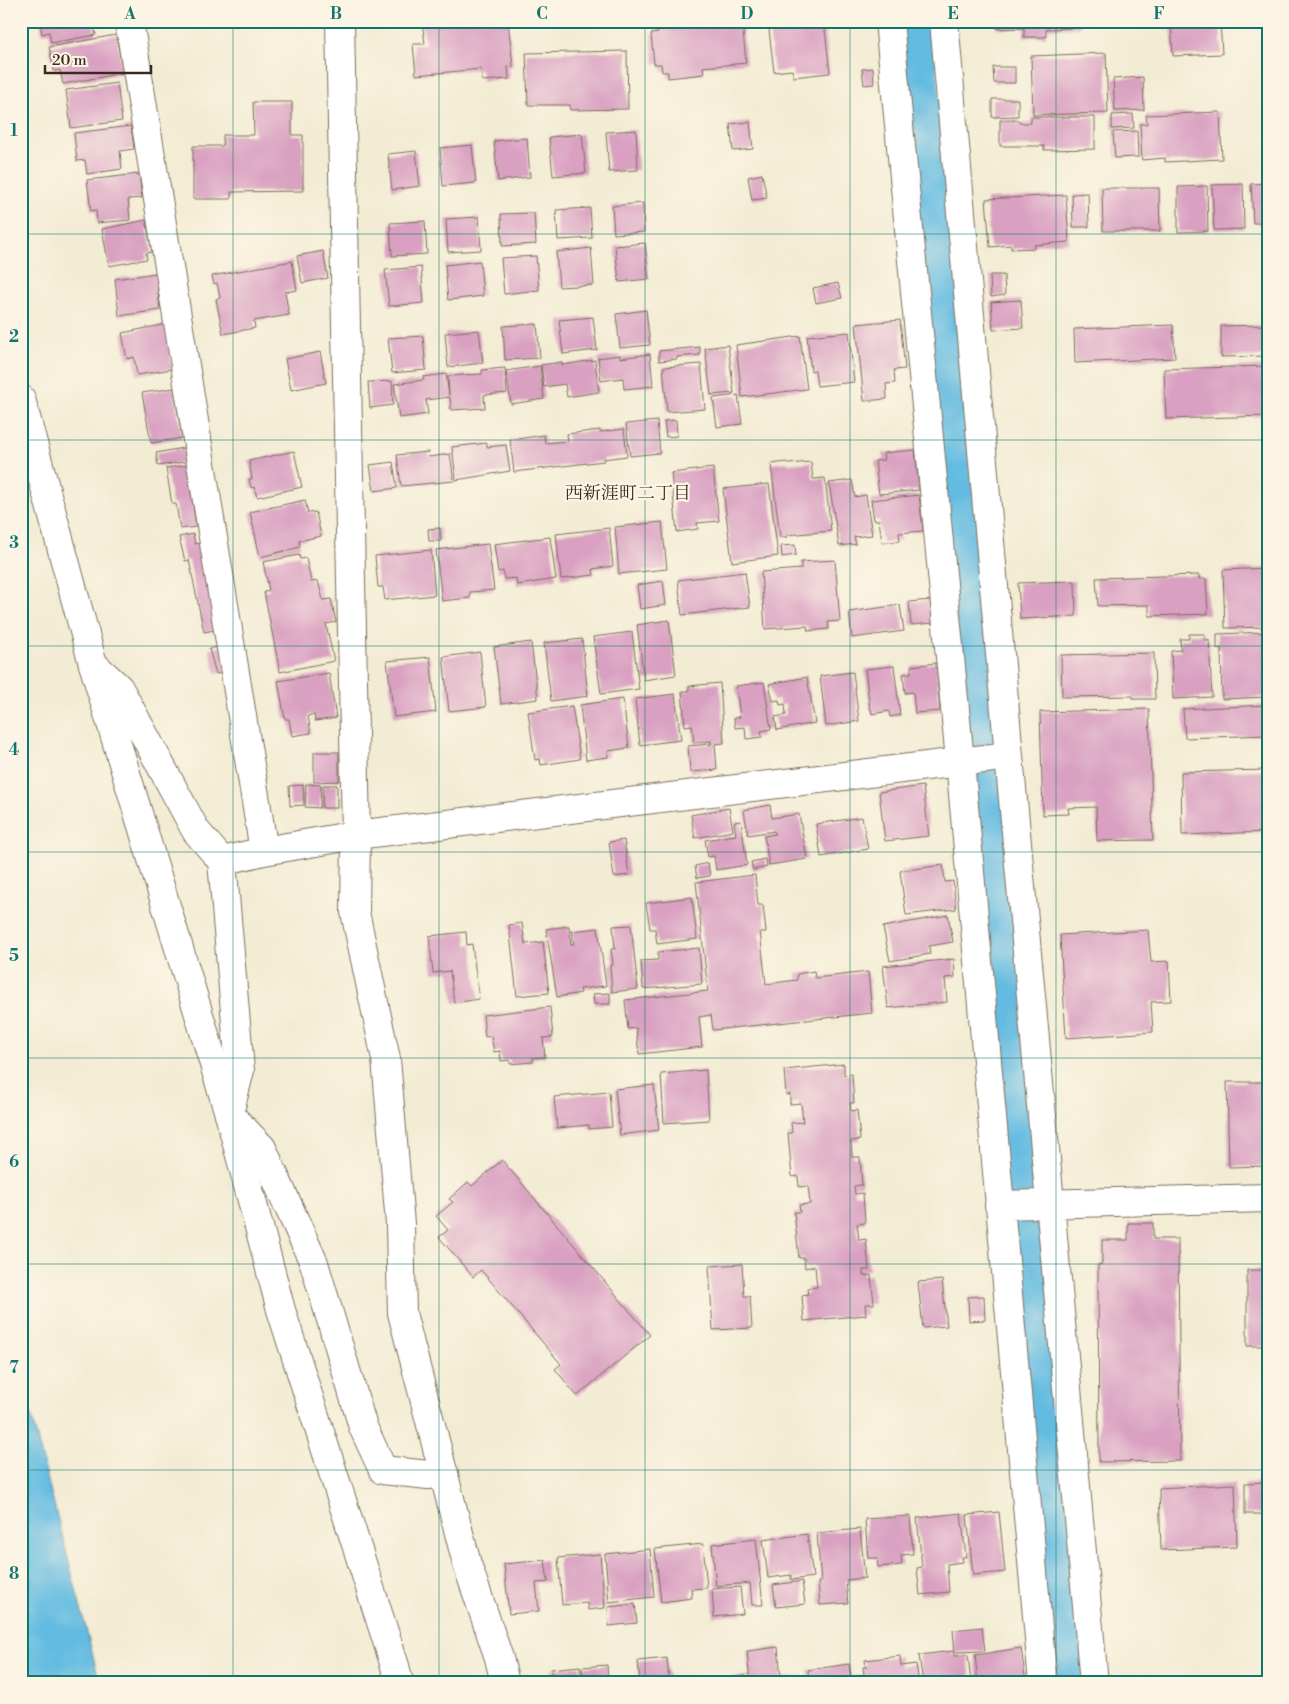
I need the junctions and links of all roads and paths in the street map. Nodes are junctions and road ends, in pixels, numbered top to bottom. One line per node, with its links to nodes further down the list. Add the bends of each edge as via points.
1 (129, 21): 10 (street)
2 (340, 21): 9 (street)
3 (889, 21): 8 (street)
4 (944, 21): 7 (street)
5 (21, 398): 6 (street)
6 (93, 664): 11 (street, via 119,688 196,831); 12 (street)
7 (1003, 756): 8 (street); 14 (street)
8 (963, 760): 9 (street); 14 (street)
9 (356, 835): 10 (street); 15 (street, via 354,912 386,1059 400,1224 402,1313)
10 (264, 851): 11 (street)
11 (222, 861): 12 (street, via 240,1070)
12 (229, 1114): 15 (street, via 262,1148 314,1263 363,1427 383,1470 428,1475); 16 (street, via 281,1310)
13 (1268, 1198): 14 (street)
14 (1022, 1204): 18 (street); 19 (street)
15 (444, 1473): 17 (street, via 467,1564)
16 (399, 1683)
17 (505, 1683)
18 (1043, 1683)
19 (1094, 1683)

